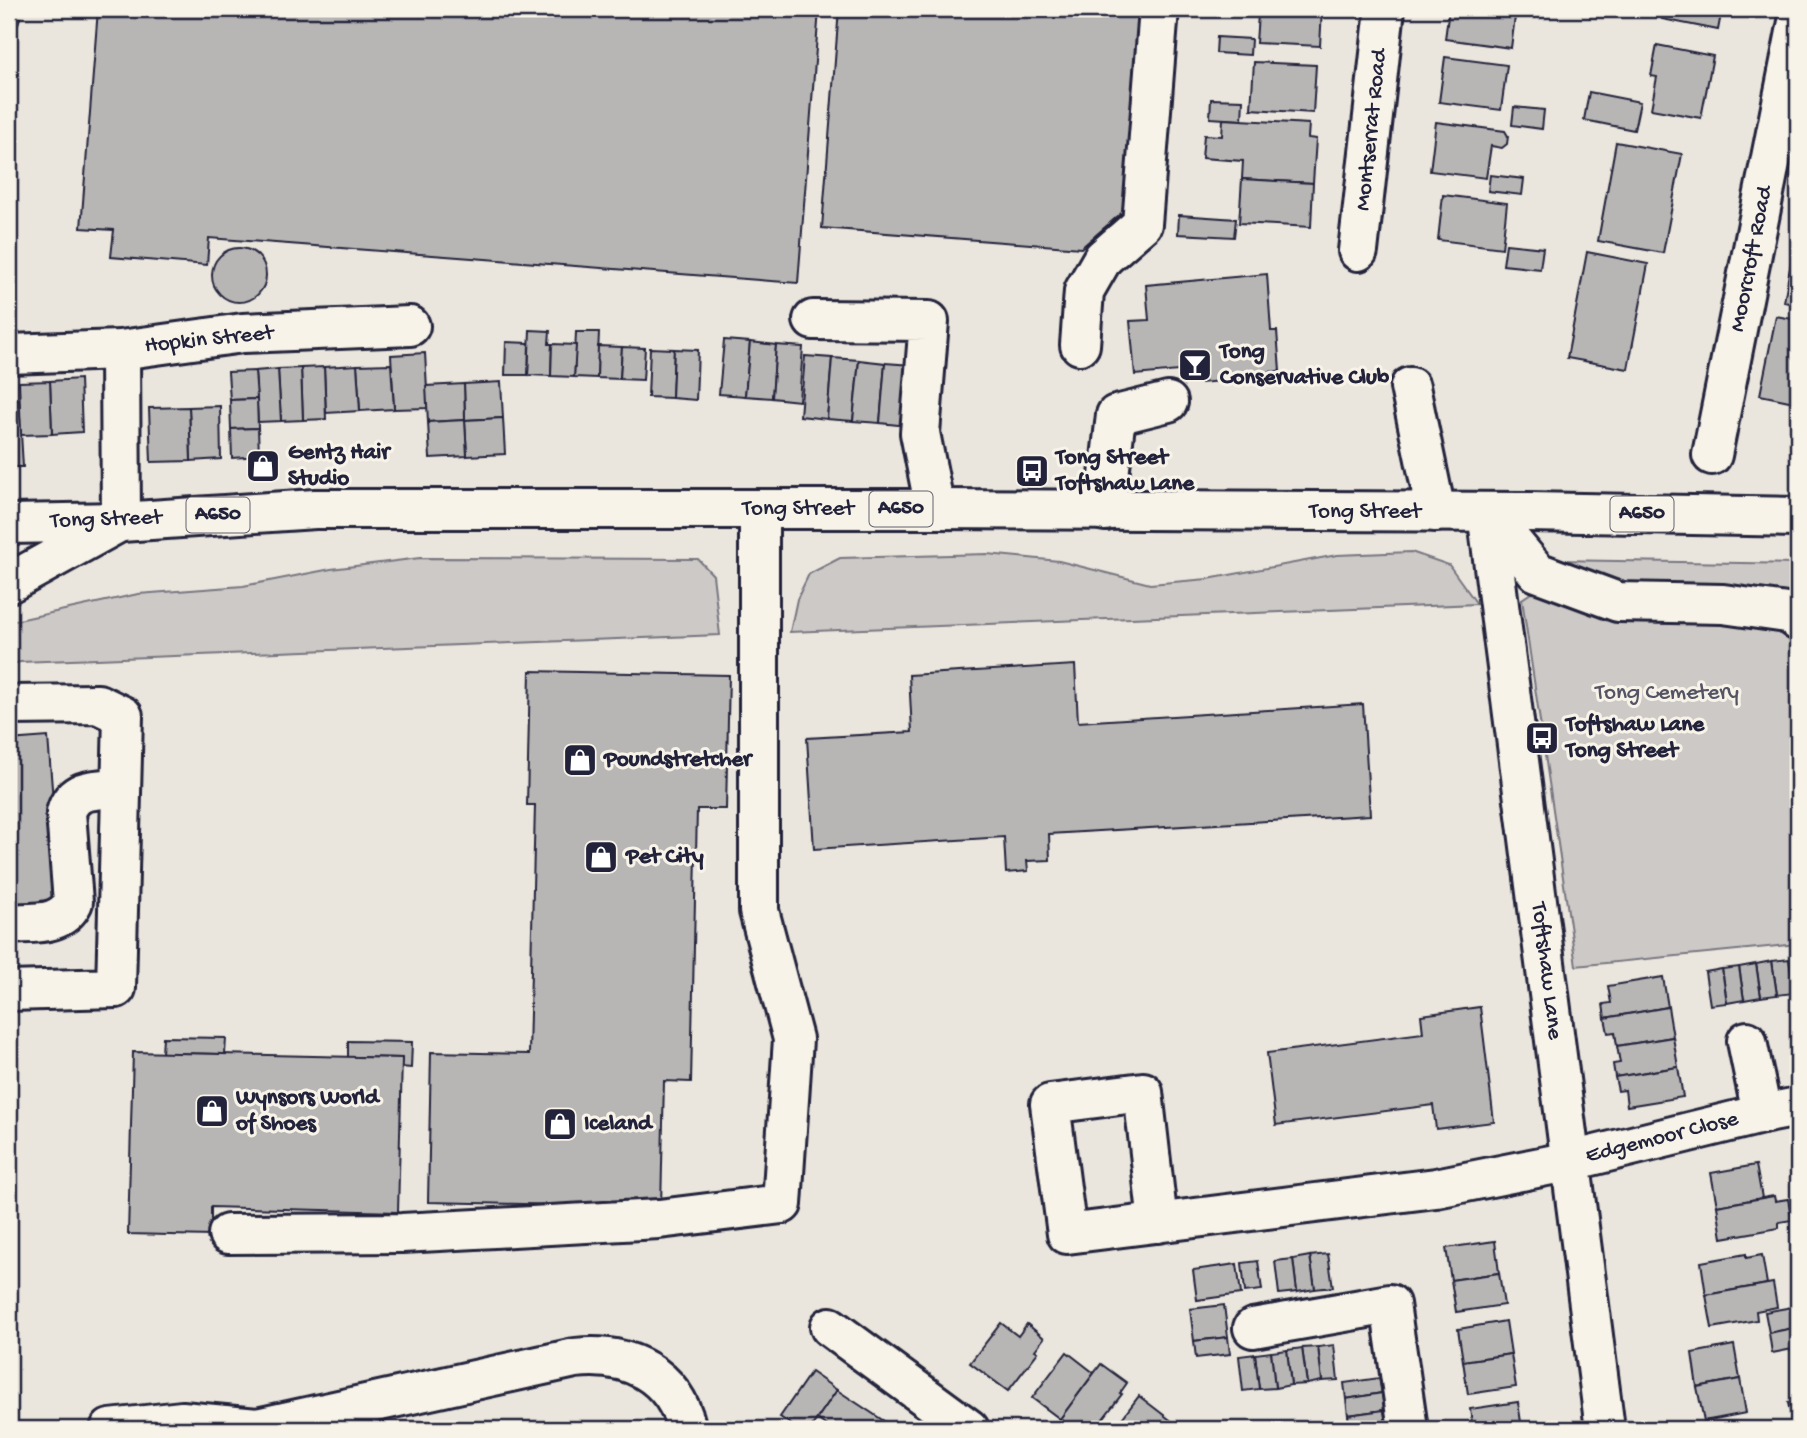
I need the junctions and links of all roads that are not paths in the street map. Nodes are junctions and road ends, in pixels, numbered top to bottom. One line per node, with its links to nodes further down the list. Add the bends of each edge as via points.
1 (1158, 9): 8 (main road, via 1142,224 1103,258 1084,291)
2 (1385, 9): 5 (main road, Montserrat Road)
3 (1798, 22): 4 (main road, Moorcroft Road)
4 (1788, 135): 13 (main road, Moorcroft Road)
5 (1358, 251)
6 (813, 320): 15 (main road, via 929,321 920,433)
7 (410, 327): 9 (main road, Hopkin Street, via 243,333)
8 (1080, 345)
9 (120, 350): 10 (main road, Hopkin Street); 20 (main road)
10 (9, 354)
11 (1409, 387): 17 (main road)
12 (1168, 402): 16 (main road, via 1116,415)
13 (1712, 455)
14 (759, 509): 15 (main road, Tong Street / A650); 20 (main road, Tong Street / A650, via 315,509); 32 (main road, via 759,911 793,1039 782,1204 659,1219 402,1233)
15 (935, 509): 16 (main road, Tong Street / A650)
16 (1105, 511): 17 (main road, Tong Street / A650)
17 (1436, 512): 18 (main road, Tong Street / A650)
18 (1487, 512): 19 (main road, Tong Street / A650); 23 (main road, via 1537,572 1618,602 1723,604 1787,613); 30 (main road, Toftshaw Lane)
19 (1798, 517)
20 (121, 522): 21 (main road, Tong Street / A650); 22 (main road)
21 (9, 524)
22 (9, 583)
23 (1798, 621)
24 (9, 705): 25 (main road, via 98,704 123,716)
25 (121, 789): 26 (main road, via 81,792 68,807 73,902 67,913 57,920); 27 (main road, via 116,988)
26 (9, 924)
27 (9, 991)
28 (1747, 1041): 29 (main road, Edgemoor Close)
29 (1780, 1110): 30 (main road, Edgemoor Close)
30 (1571, 1161): 31 (main road, Edgemoor Close, via 1436,1188); 39 (main road, Toftshaw Lane)
31 (1158, 1223)
32 (228, 1234)
33 (831, 1327): 37 (main road)
34 (1252, 1328): 38 (main road, via 1390,1304)
35 (110, 1429): 36 (main road, via 182,1421 257,1428 598,1355 620,1358 660,1380 674,1398)
36 (687, 1429)
37 (969, 1429)
38 (1408, 1429)
39 (1605, 1429)

